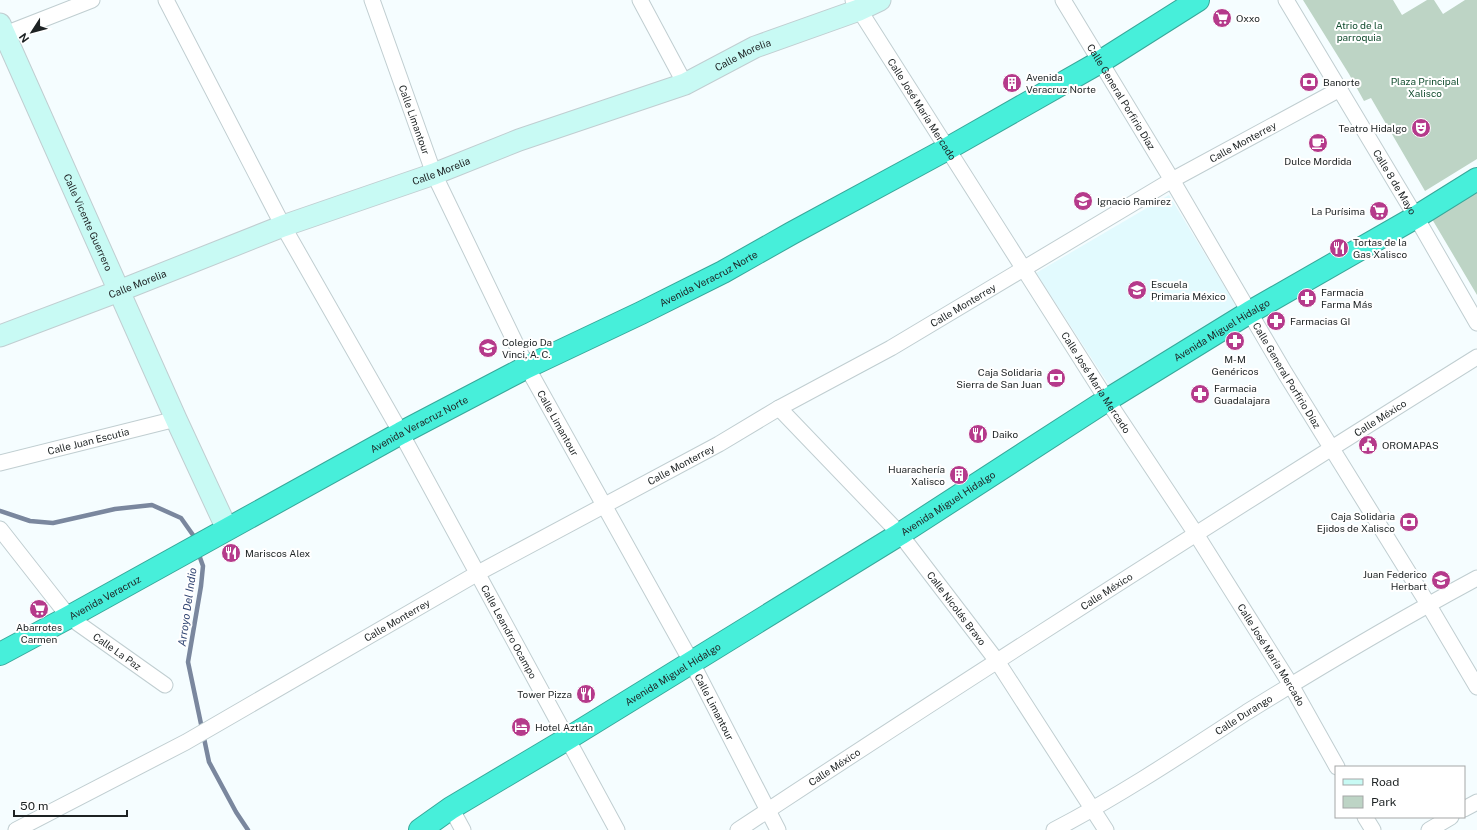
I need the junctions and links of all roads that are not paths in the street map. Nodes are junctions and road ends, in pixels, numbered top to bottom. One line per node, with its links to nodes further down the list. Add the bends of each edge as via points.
1 (92, 0): 10 (street)
2 (166, 0): 19 (street, Calle Leandro Ocampo)
3 (372, 0): 15 (street, Calle Limantour)
4 (640, 0): 12 (street)
5 (880, 0): 9 (street, Calle Morelia)
6 (1063, 0): 11 (street, Calle General Porfirio Díaz)
7 (1198, 0): 11 (highway, Avenida Veracruz Norte)
8 (1286, 0): 13 (street, Calle 8 de Mayo)
9 (856, 5): 12 (street, Calle Morelia, via 754,47); 14 (street, Calle José María Mercado)
10 (2, 31): 21 (street, Calle Vicente Guerrero)
11 (1100, 62): 14 (highway, Avenida Veracruz Norte); 17 (street, Calle General Porfirio Díaz)
12 (685, 84): 15 (street, Calle Morelia, via 519,140)
13 (1340, 89): 17 (street, Calle Monterrey); 18 (street, Calle 8 de Mayo)
14 (947, 149): 20 (street, Calle José María Mercado); 26 (highway, Avenida Veracruz Norte, via 723,272)
15 (434, 174): 19 (street, Calle Morelia); 26 (street, Calle Limantour)
16 (1477, 179): 18 (highway, Avenida Miguel Hidalgo)
17 (1172, 180): 20 (street, Calle Monterrey); 22 (street, Calle General Porfirio Díaz)
18 (1416, 217): 22 (highway, Avenida Miguel Hidalgo); 23 (street, Calle 8 de Mayo)
19 (283, 226): 21 (street, Calle Morelia); 30 (street, Calle Leandro Ocampo)
20 (1023, 269): 27 (street, Calle José María Mercado); 28 (street, Calle Monterrey, via 890,348)
21 (119, 292): 24 (street, Calle Morelia); 29 (street, Calle Vicente Guerrero)
22 (1250, 312): 27 (highway, Avenida Miguel Hidalgo); 31 (street, Calle General Porfirio Díaz)
23 (1477, 323)
24 (0, 336)
25 (1477, 357): 31 (street, Calle México)
26 (527, 367): 30 (highway, Avenida Veracruz Norte); 33 (street, Calle Limantour)
27 (1107, 400): 36 (highway, Avenida Miguel Hidalgo); 37 (street, Calle José María Mercado)
28 (779, 408): 33 (street, Calle Monterrey, via 719,444); 36 (street, Calle Nicolás Bravo)
29 (176, 419): 32 (street, Calle Juan Escutia); 35 (street, Calle Vicente Guerrero)
30 (401, 433): 35 (highway, Avenida Veracruz Norte); 38 (street, Calle Leandro Ocampo)
31 (1332, 448): 37 (street, Calle México); 40 (street, Calle General Porfirio Díaz)
32 (0, 463)
33 (603, 506): 38 (street, Calle Monterrey); 44 (street, Calle Limantour)
34 (0, 529): 41 (street, Calle La Paz)
35 (218, 534): 41 (highway, Avenida Veracruz)
36 (900, 534): 43 (street, Calle Nicolás Bravo); 44 (highway, Avenida Miguel Hidalgo)
37 (1196, 534): 43 (street, Calle México); 46 (street, Calle José María Mercado)
38 (478, 573): 48 (street, Calle Leandro Ocampo); 57 (street, Calle Monterrey, via 186,742)
39 (1477, 578): 40 (street, Calle Durango)
40 (1428, 604): 46 (street, Calle Durango); 47 (street, Calle General Porfirio Díaz)
41 (70, 617): 42 (highway, Avenida Veracruz); 45 (street, Calle La Paz)
42 (0, 654)
43 (997, 661): 53 (street, Calle Nicolás Bravo); 54 (street, Calle México)
44 (692, 663): 48 (highway, Avenida Miguel Hidalgo); 54 (street, Calle Limantour)
45 (165, 685)
46 (1291, 685): 49 (street, Calle José María Mercado); 53 (street, Calle Durango)
47 (1477, 687)
48 (567, 739): 51 (highway, Avenida Miguel Hidalgo); 60 (street, Calle Leandro Ocampo)
49 (1336, 766)
50 (1477, 802): 52 (street)
51 (451, 808): 58 (highway, Avenida Miguel Hidalgo); 59 (street)
52 (1465, 808)
53 (1093, 809): 63 (street, Calle Durango); 64 (street, Calle Nicolás Bravo)
54 (768, 810): 61 (street, Calle México); 62 (street, Calle Limantour)
55 (1366, 818): 65 (street)
56 (1449, 818): 66 (street)
57 (16, 830)
58 (420, 830)
59 (463, 830)
60 (617, 830)
61 (738, 830)
62 (778, 830)
63 (1054, 830)
64 (1106, 830)
65 (1373, 830)
66 (1429, 830)

